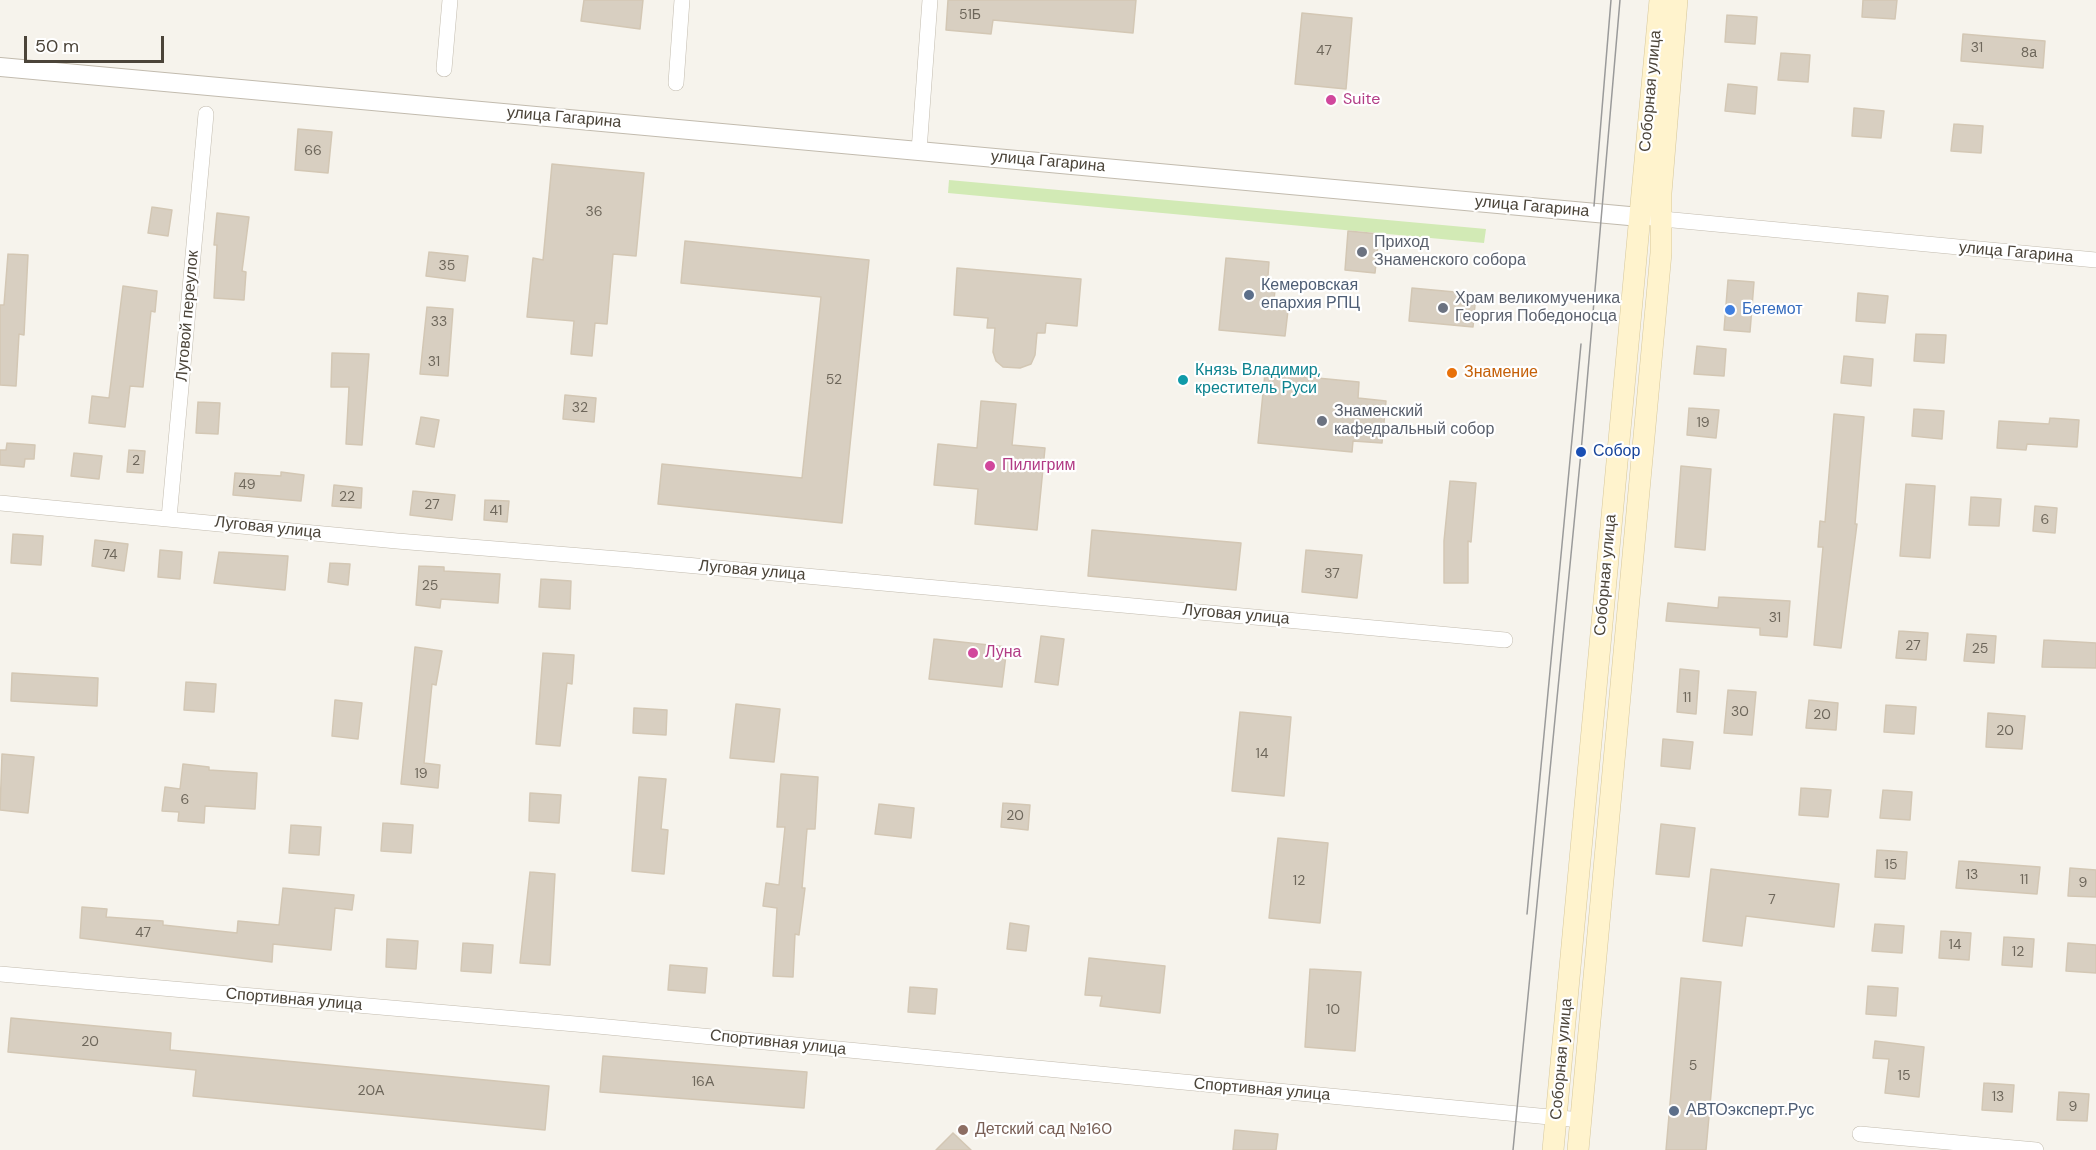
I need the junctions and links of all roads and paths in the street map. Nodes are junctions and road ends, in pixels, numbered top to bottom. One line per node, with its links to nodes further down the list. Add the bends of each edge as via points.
1 (450, 0): 7 (street)
2 (682, 0): 8 (street)
3 (930, 0): 10 (street)
4 (1660, 0): 11 (main road, Соборная улица)
5 (1677, 0): 12 (main road, Соборная улица)
6 (0, 67): 10 (street, улица Гагарина)
7 (444, 69)
8 (676, 83)
9 (206, 114): 15 (street, Луговой переулок)
10 (919, 151): 11 (street, улица Гагарина)
11 (1640, 217): 12 (street, улица Гагарина); 17 (main road, Соборная улица)
12 (1661, 219): 13 (street, улица Гагарина); 18 (main road, Соборная улица)
13 (2096, 260)
14 (0, 503): 15 (street, Луговая улица)
15 (169, 518): 16 (street, Луговая улица)
16 (1505, 640)
17 (1599, 657): 18 (street); 20 (main road, Соборная улица)
18 (1623, 659): 21 (main road, Соборная улица)
19 (0, 974): 20 (street, Спортивная улица, via 587,1025)
20 (1556, 1118): 21 (street, Спортивная улица); 23 (main road, Соборная улица)
21 (1581, 1120): 24 (main road, Соборная улица)
22 (1860, 1134): 25 (street)
23 (1553, 1150)
24 (1578, 1150)
25 (2036, 1150)

